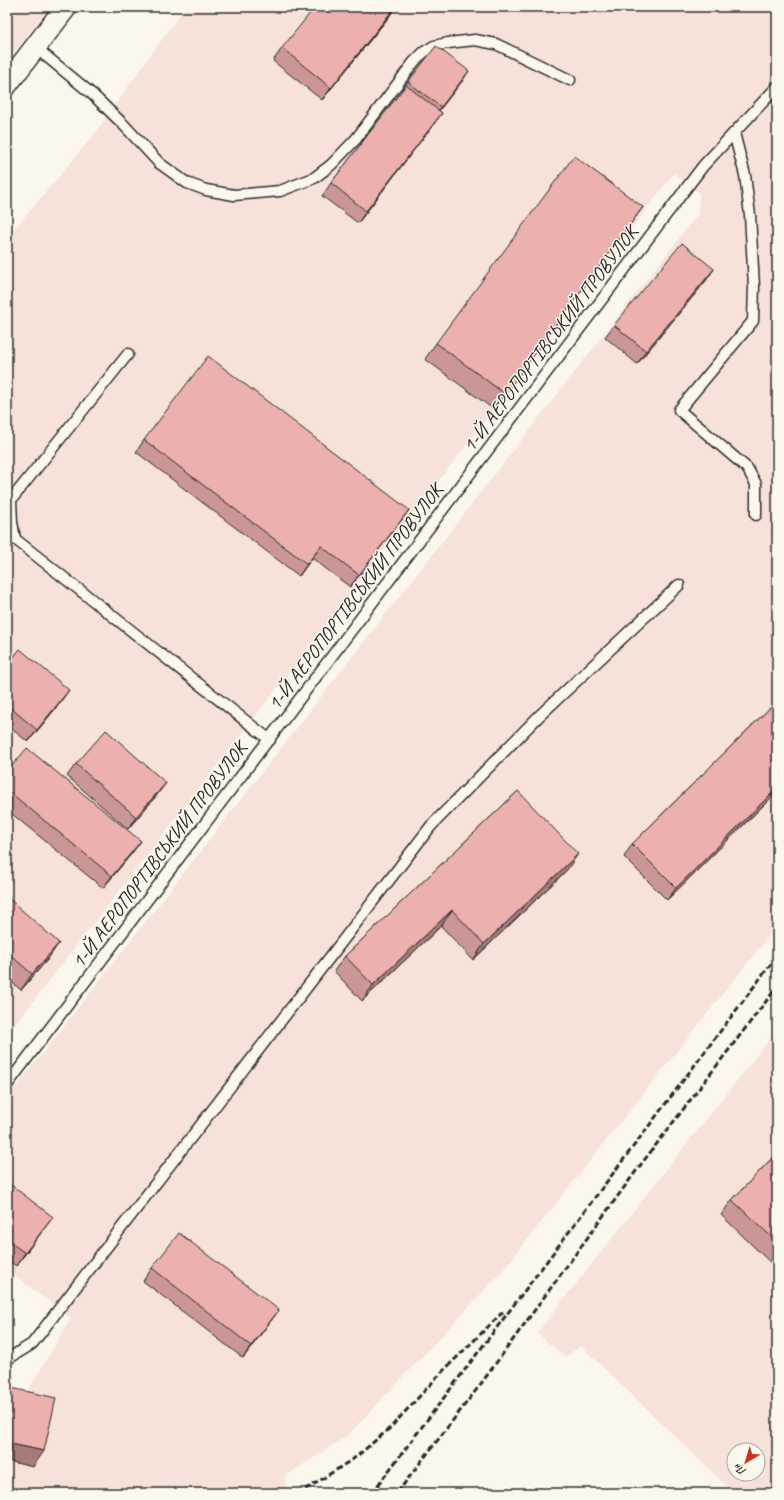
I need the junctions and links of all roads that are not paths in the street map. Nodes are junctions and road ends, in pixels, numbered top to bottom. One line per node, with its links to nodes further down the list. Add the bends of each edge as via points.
1 (66, 7): 2 (street)
2 (35, 47): 3 (lane, via 92,94 159,163 187,183 206,190 234,195 280,191 314,178 356,139 414,62 434,46 475,40 496,44); 4 (street)
3 (570, 80)
4 (7, 84)
5 (777, 87): 6 (lane, 1-Й АЕРОПОРТІВСЬКИЙ ПРОВУЛОК)
6 (734, 133): 8 (lane, via 745,175 750,215 754,286 753,322 679,410 747,468 756,484); 10 (lane, 1-Й АЕРОПОРТІВСЬКИЙ ПРОВУЛОК, via 703,166)
7 (128, 354): 10 (lane, via 12,500 15,539)
8 (756, 515)
9 (679, 585): 12 (lane, via 538,717 431,826 32,1344)
10 (270, 740): 11 (lane, 1-Й АЕРОПОРТІВСЬКИЙ ПРОВУЛОК)
11 (7, 1085)
12 (7, 1357)

